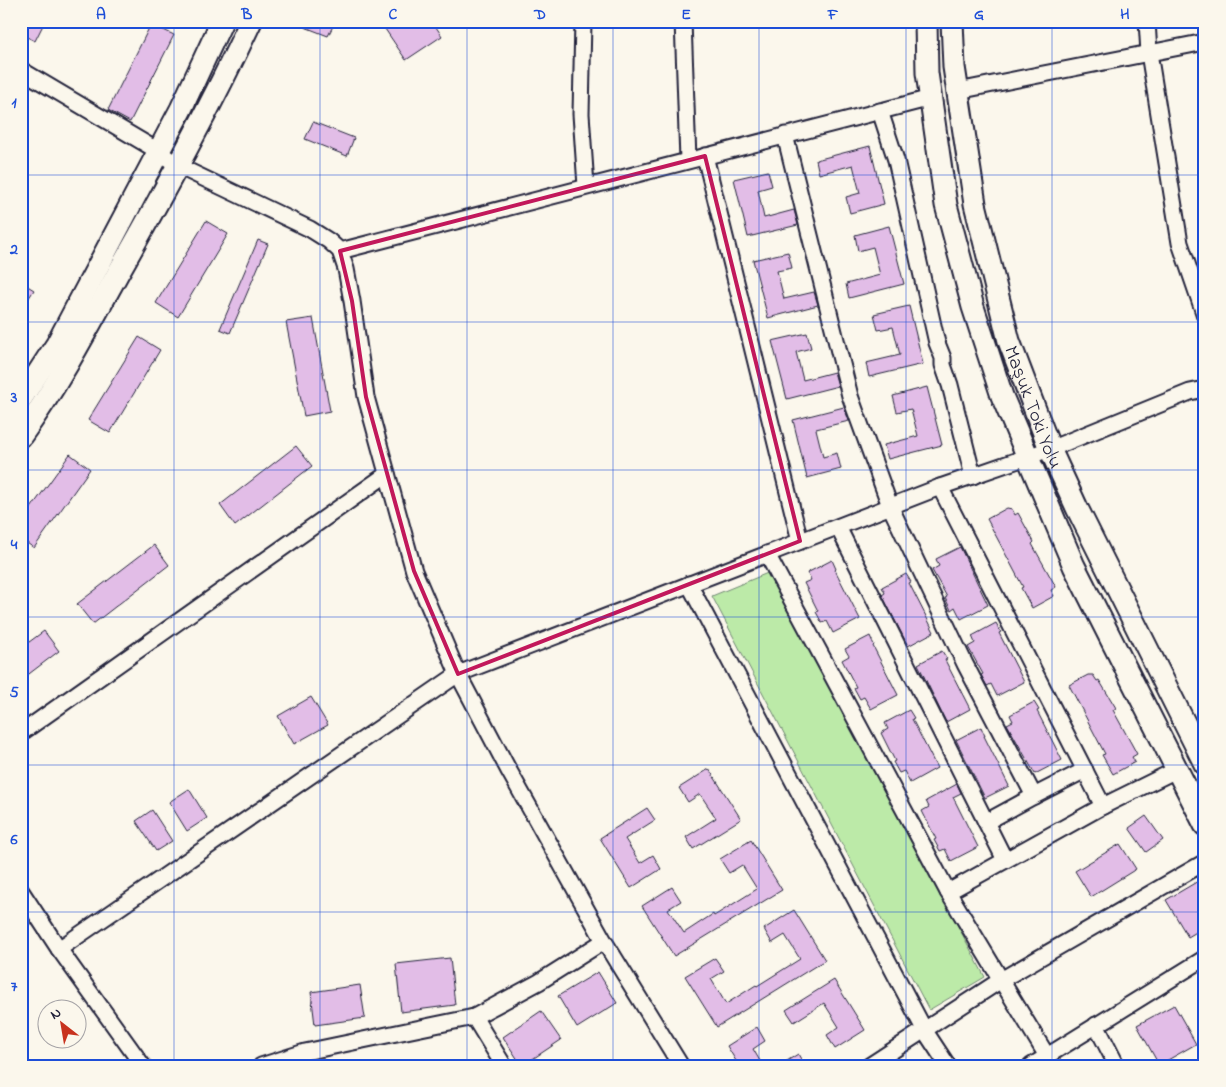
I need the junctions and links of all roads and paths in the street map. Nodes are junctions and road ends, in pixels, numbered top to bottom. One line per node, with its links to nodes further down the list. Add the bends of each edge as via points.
1 (222, 21): 15 (main road)
2 (252, 21): 18 (main road)
3 (583, 21): 19 (street, via 581,114)
4 (683, 21): 17 (street)
5 (926, 21): 12 (main road)
6 (952, 21): 11 (main road, Maşuk Toki Yolu)
7 (1147, 21): 9 (street)
8 (1205, 42): 9 (street)
9 (1149, 53): 11 (street); 21 (street, via 1180,243)
10 (21, 70): 15 (street)
11 (958, 91): 25 (main road, Maşuk Toki Yolu, via 976,204 1010,341)
12 (931, 98): 13 (street); 26 (main road, via 946,205 1002,396)
13 (880, 111): 14 (street); 28 (street, via 896,160 937,343)
14 (785, 136): 16 (street); 30 (street, via 850,396)
15 (158, 152): 18 (street); 23 (main road, via 58,344)
16 (705, 156): 17 (street); 32 (street)
17 (688, 160): 19 (street)
18 (178, 166): 20 (street, via 310,229); 24 (main road, via 77,346)
19 (586, 186): 20 (street)
20 (340, 251): 27 (street, via 352,301 366,397)
21 (1205, 316)
22 (1205, 390): 25 (street, via 1190,392)
23 (21, 398)
24 (21, 436)
25 (1050, 449): 26 (street); 37 (main road, Maşuk Toki Yolu)
26 (1027, 457): 28 (street); 39 (main road, via 1074,566)
27 (387, 474): 35 (street, via 414,571); 36 (street)
28 (973, 476): 29 (street)
29 (940, 487): 30 (street); 38 (street)
30 (890, 506): 31 (street); 40 (street)
31 (838, 527): 32 (street); 42 (street)
32 (800, 541): 33 (street)
33 (767, 554): 34 (street); 47 (street)
34 (689, 584): 35 (street); 54 (street)
35 (458, 674): 48 (street); 49 (street)
36 (21, 733)
37 (1203, 756)
38 (1084, 770): 40 (street); 41 (street)
39 (1176, 770): 41 (street); 43 (main road)
40 (1034, 796): 42 (street)
41 (1103, 806): 44 (street)
42 (986, 822): 44 (street)
43 (1205, 825)
44 (1005, 860): 47 (street)
45 (1205, 862): 51 (street)
46 (21, 891): 49 (street)
47 (948, 892): 51 (street)
48 (604, 941): 52 (street, via 539,982); 59 (street)
49 (59, 949): 56 (street)
50 (1205, 958): 53 (street)
51 (1001, 980): 54 (street); 55 (street)
52 (474, 1016): 57 (street, via 305,1052); 58 (street)
53 (1096, 1026): 55 (street); 63 (street)
54 (925, 1030): 60 (street); 61 (street)
55 (1047, 1056): 62 (street)
56 (143, 1066)
57 (261, 1066)
58 (504, 1066)
59 (681, 1066)
60 (869, 1066)
61 (948, 1066)
62 (1031, 1066)
63 (1118, 1066)

